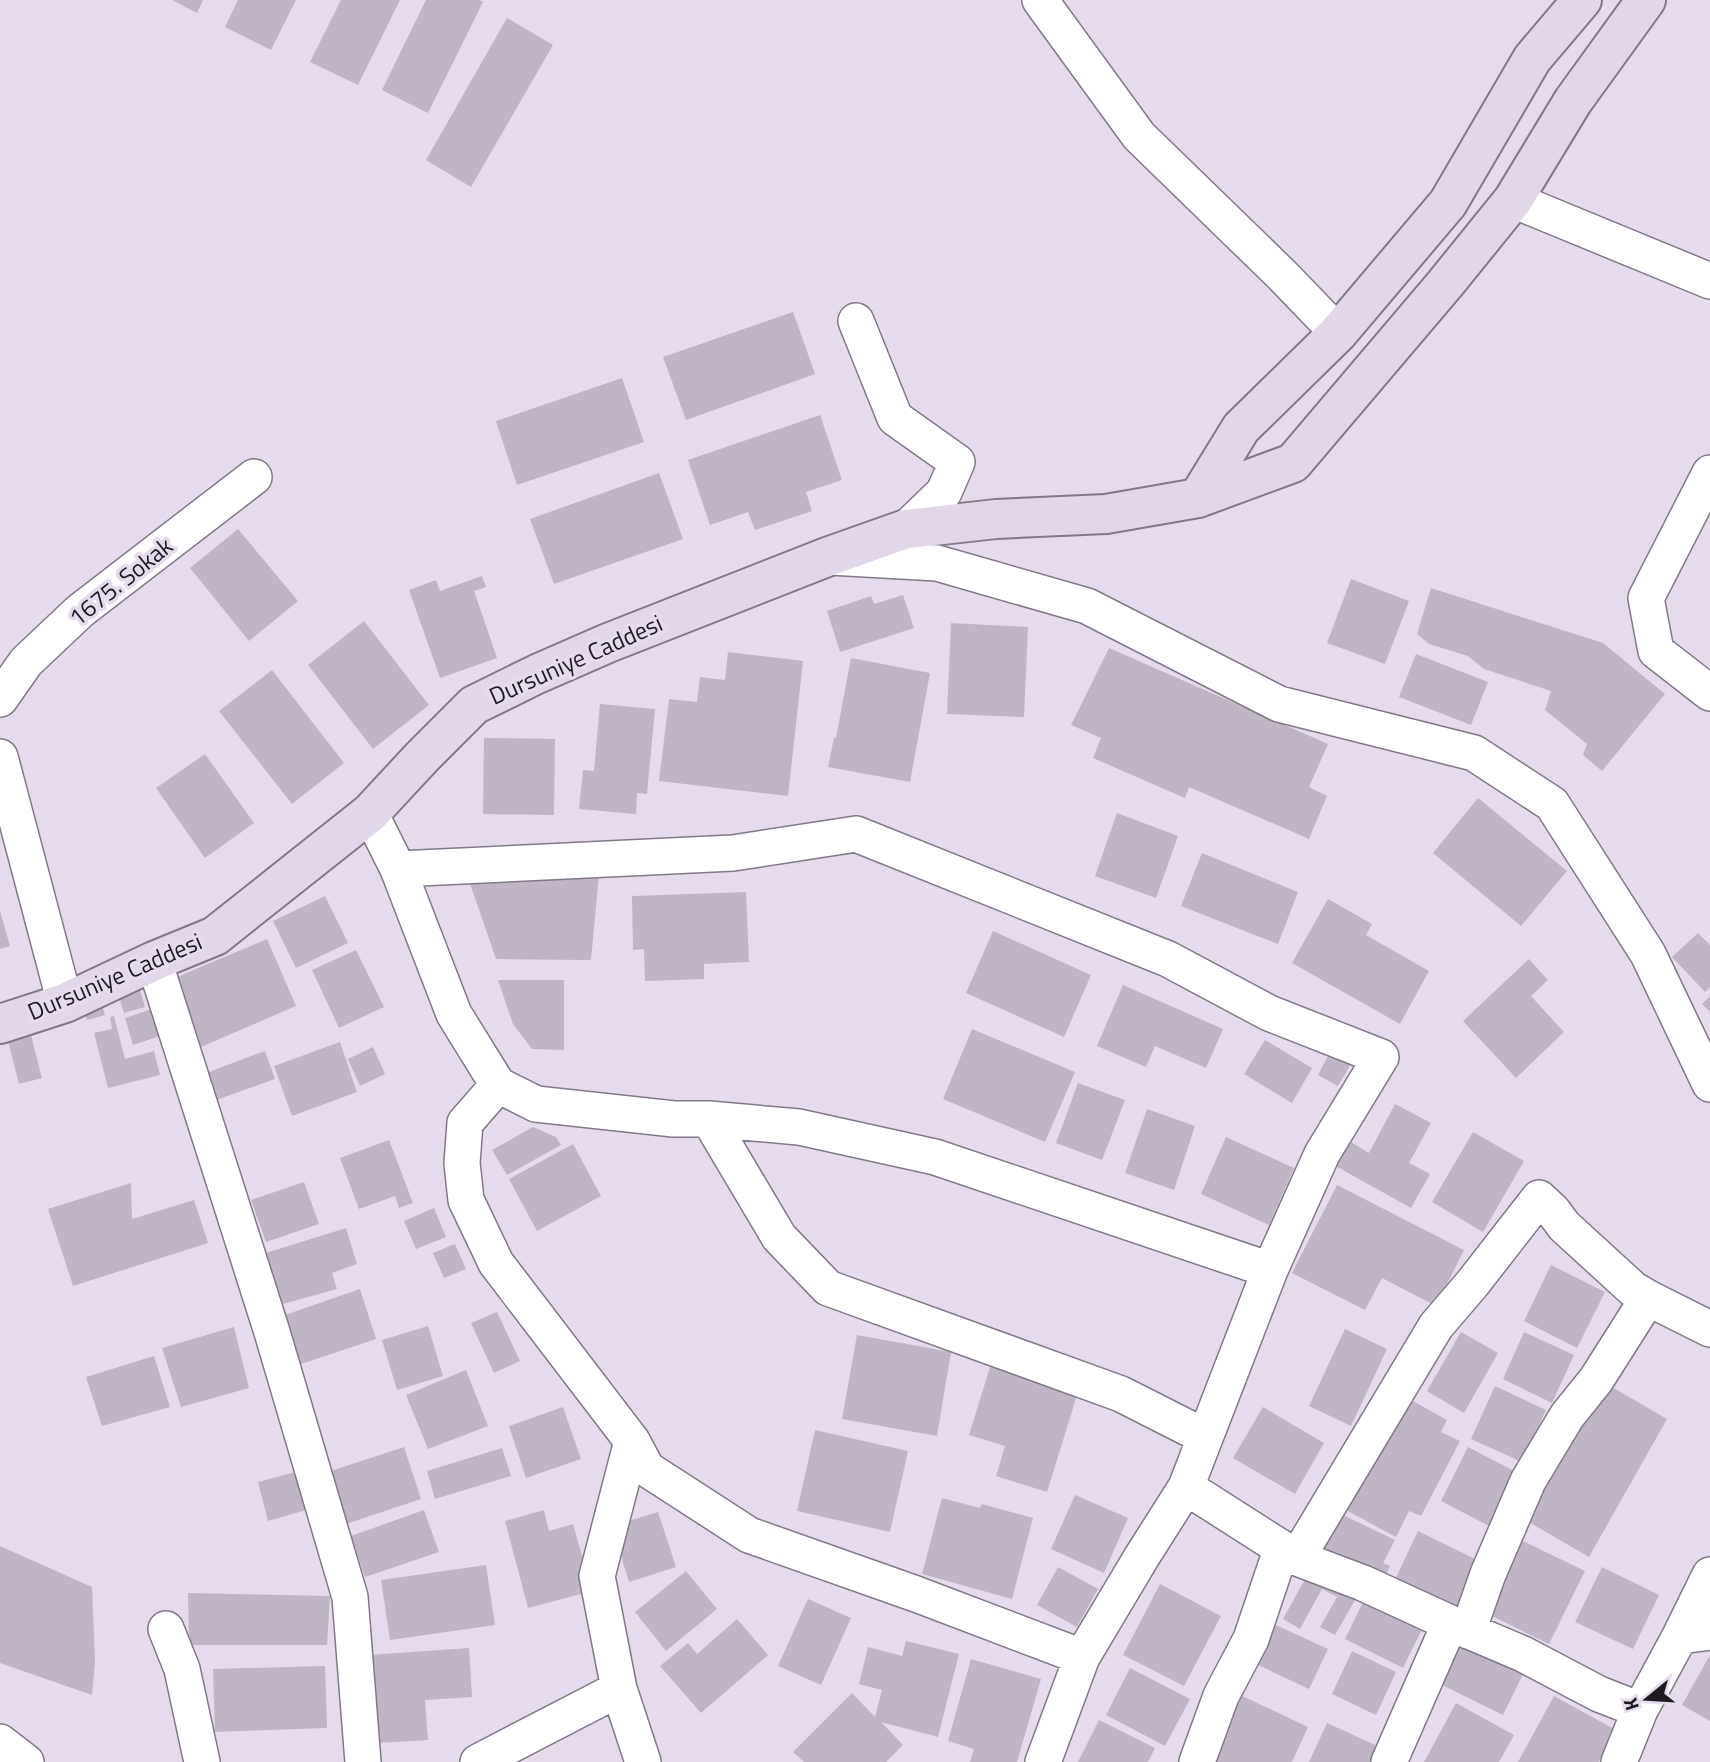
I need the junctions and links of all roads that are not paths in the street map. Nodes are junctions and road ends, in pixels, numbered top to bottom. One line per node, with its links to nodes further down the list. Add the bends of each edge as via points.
1 (1040, 0): 7 (street, via 1139,136)
2 (1582, 0): 7 (street, via 1532,59 1448,203)
3 (1646, 0): 4 (street, Dursuniye Caddesi, via 1573,101)
4 (1513, 200): 5 (street); 10 (street, Dursuniye Caddesi, via 1293,463)
5 (1710, 281)
6 (856, 321): 11 (street, via 895,418 957,462 944,492)
7 (1338, 333): 10 (street, via 1241,428)
8 (1710, 473): 13 (street, via 1646,598 1656,651)
9 (254, 477): 14 (street, 1675. Sokak, via 80,611 26,662)
10 (1198, 498): 11 (street, Dursuniye Caddesi, via 1106,514)
11 (906, 529): 12 (street, Dursuniye Caddesi)
12 (827, 557): 16 (street, Dursuniye Caddesi, via 608,642 474,705); 21 (street, via 937,563 1087,607 1279,704 1474,753 1552,804 1648,954)
13 (1710, 693)
14 (0, 699)
15 (0, 757): 19 (street)
16 (370, 813): 17 (street); 18 (street, Dursuniye Caddesi, via 215,936)
17 (398, 869): 22 (street, via 454,1014); 24 (street, via 733,853 856,834 1168,958 1269,1013 1381,1058 1322,1154)
18 (153, 961): 19 (street, Dursuniye Caddesi); 41 (street, via 272,1332 350,1597)
19 (65, 1003): 20 (street, Dursuniye Caddesi)
20 (0, 1024)
21 (1710, 1084)
22 (498, 1085): 23 (street, via 536,1104); 28 (street, via 465,1123 462,1163 466,1200 496,1262)
23 (709, 1119): 24 (street, via 799,1127 935,1157); 27 (street, via 779,1237 828,1288 1121,1394)
24 (1270, 1270): 27 (street)
25 (1648, 1298): 26 (street); 30 (street, via 1564,1226 1539,1198 1436,1326); 32 (street, via 1528,1481 1488,1574)
26 (1710, 1329)
27 (1206, 1434): 29 (street)
28 (632, 1441): 35 (street, via 647,1469 749,1535); 36 (street, via 597,1576)
29 (1186, 1487): 30 (street); 35 (street)
30 (1290, 1553): 32 (street); 45 (street, via 1277,1562 1251,1639 1222,1696)
31 (1710, 1574): 34 (street)
32 (1459, 1627): 37 (street); 46 (street)
33 (166, 1629): 40 (street, via 182,1669)
34 (1695, 1634): 37 (street)
35 (1082, 1657): 44 (street)
36 (619, 1689): 42 (street); 43 (street)
37 (1640, 1710): 47 (street)
38 (0, 1742): 39 (street)
39 (26, 1762)
40 (202, 1762)
41 (363, 1762)
42 (478, 1762)
43 (643, 1762)
44 (1043, 1762)
45 (1197, 1762)
46 (1389, 1762)
47 (1619, 1762)

